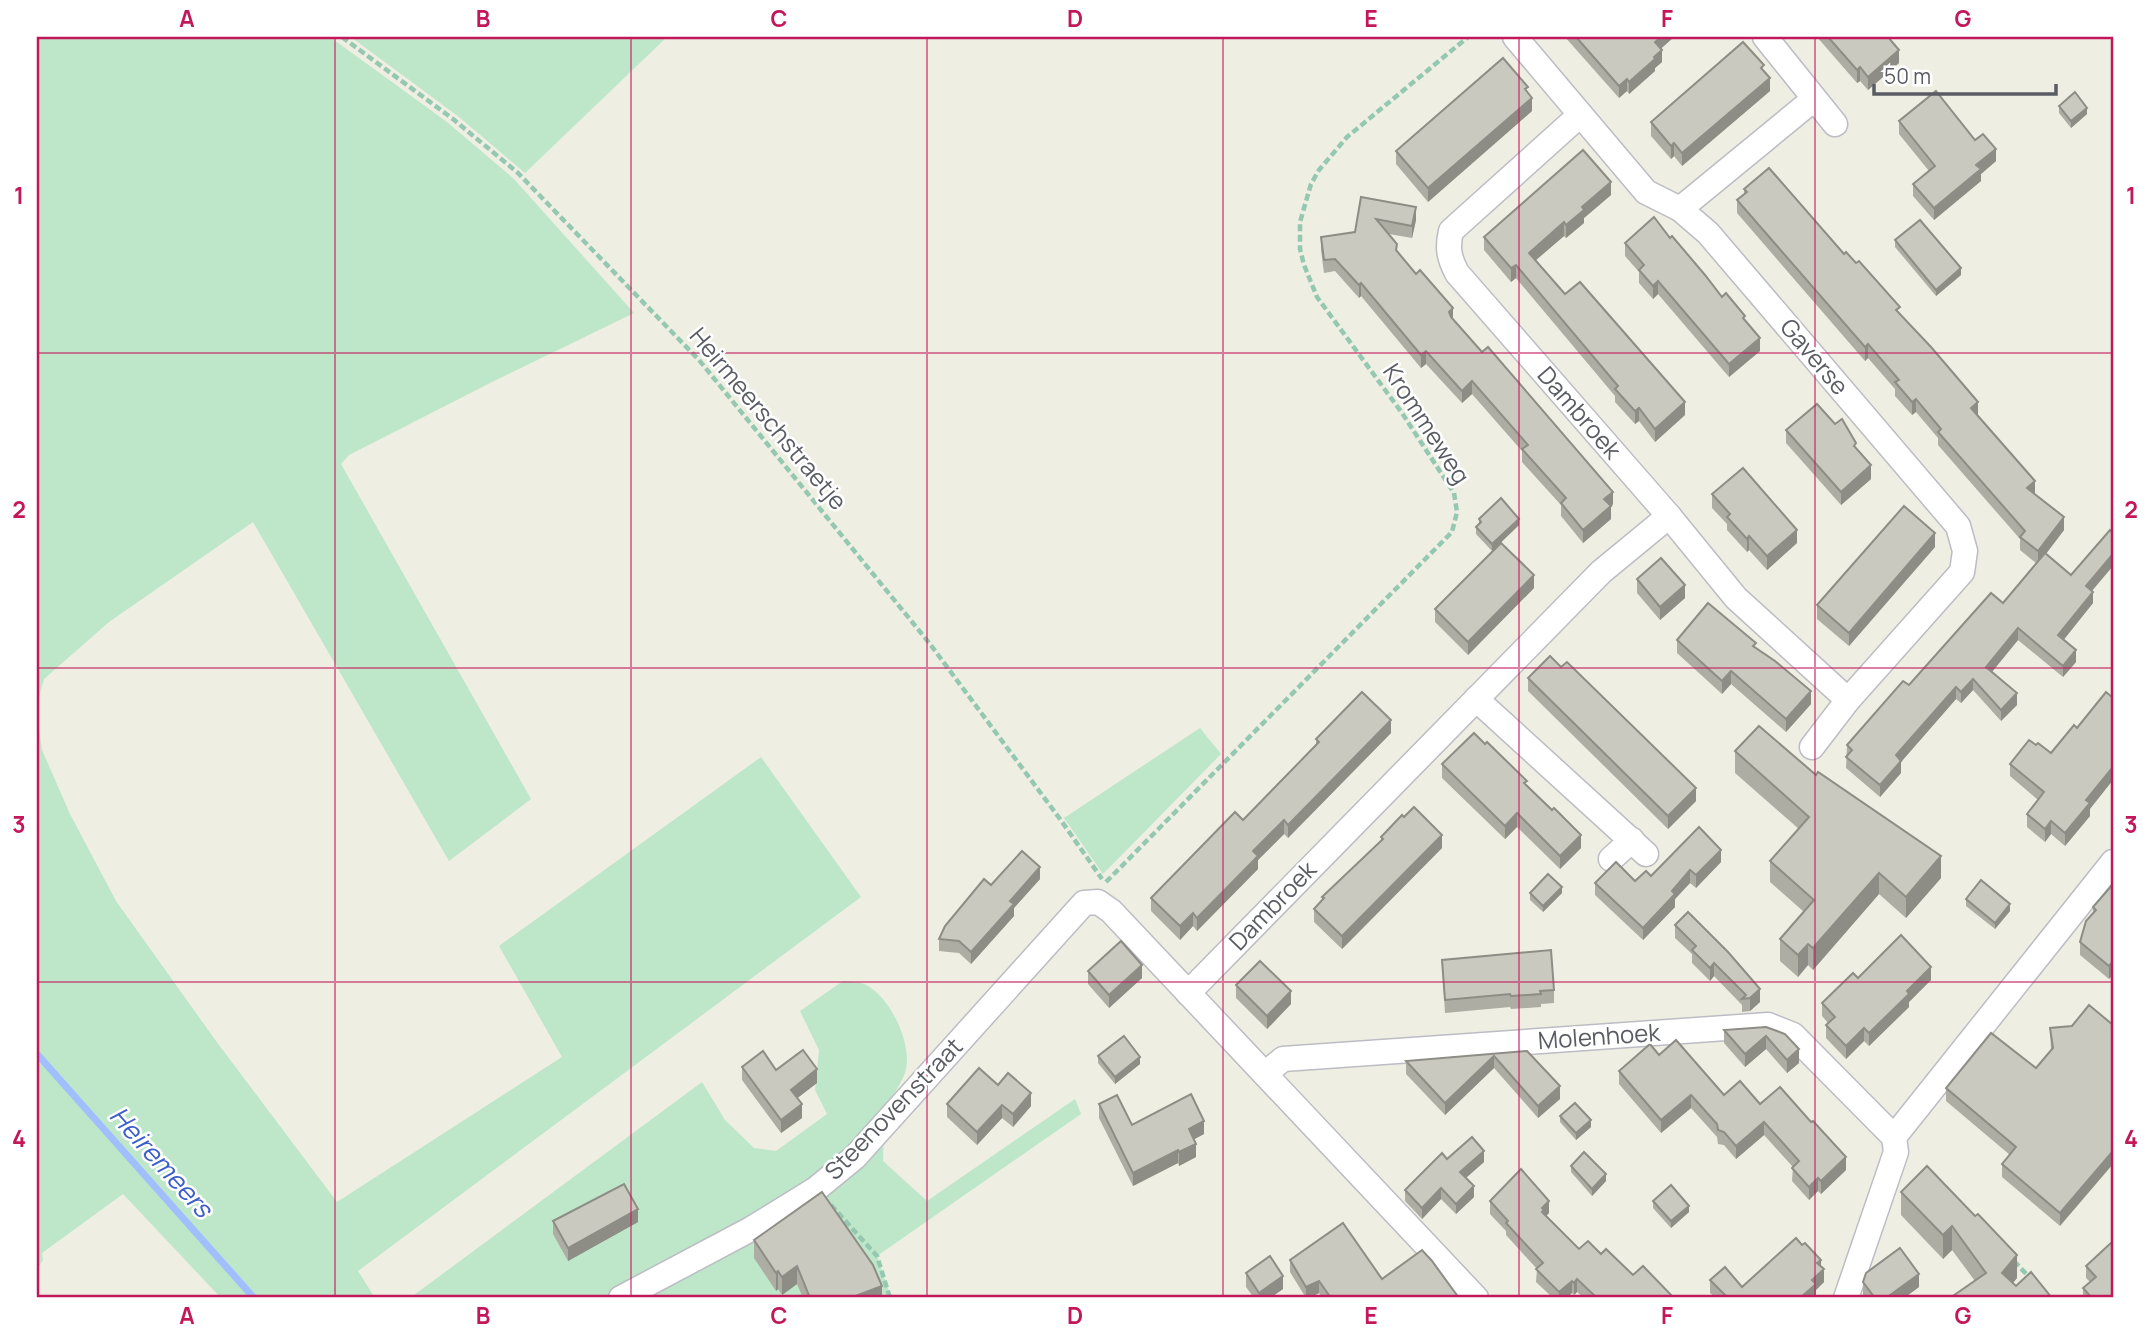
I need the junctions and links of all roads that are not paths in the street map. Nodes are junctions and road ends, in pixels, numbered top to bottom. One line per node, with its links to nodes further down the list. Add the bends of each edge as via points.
1 (1515, 37): 4 (street, Gaverse)
2 (1765, 37): 3 (street)
3 (1814, 99): 5 (street); 6 (street)
4 (1580, 116): 6 (street, Gaverse, via 1646,192); 7 (street, Dambroek, via 1451,231 1447,245 1450,260)
5 (1835, 124)
6 (1680, 209): 9 (street, Gaverse, via 1708,233 1958,526 1965,551 1962,572)
7 (1669, 516): 8 (street, Dambroek, via 1601,572); 9 (street, via 1736,598)
8 (1476, 699): 11 (street, via 1639,847); 13 (street, Dambroek)
9 (1847, 700): 10 (street, Gaverse)
10 (1812, 747)
11 (1611, 859)
12 (2113, 862): 15 (street)
13 (1188, 993): 14 (street); 16 (street, Steenovenstraat, via 1111,911 1102,892 1084,903 855,1157 816,1189 751,1229)
14 (1265, 1074): 15 (street, Molenhoek, via 1283,1059 1768,1026 1793,1035); 17 (street)
15 (1894, 1137): 18 (street, via 1896,1152)
16 (621, 1298)
17 (1476, 1298)
18 (1846, 1298)

